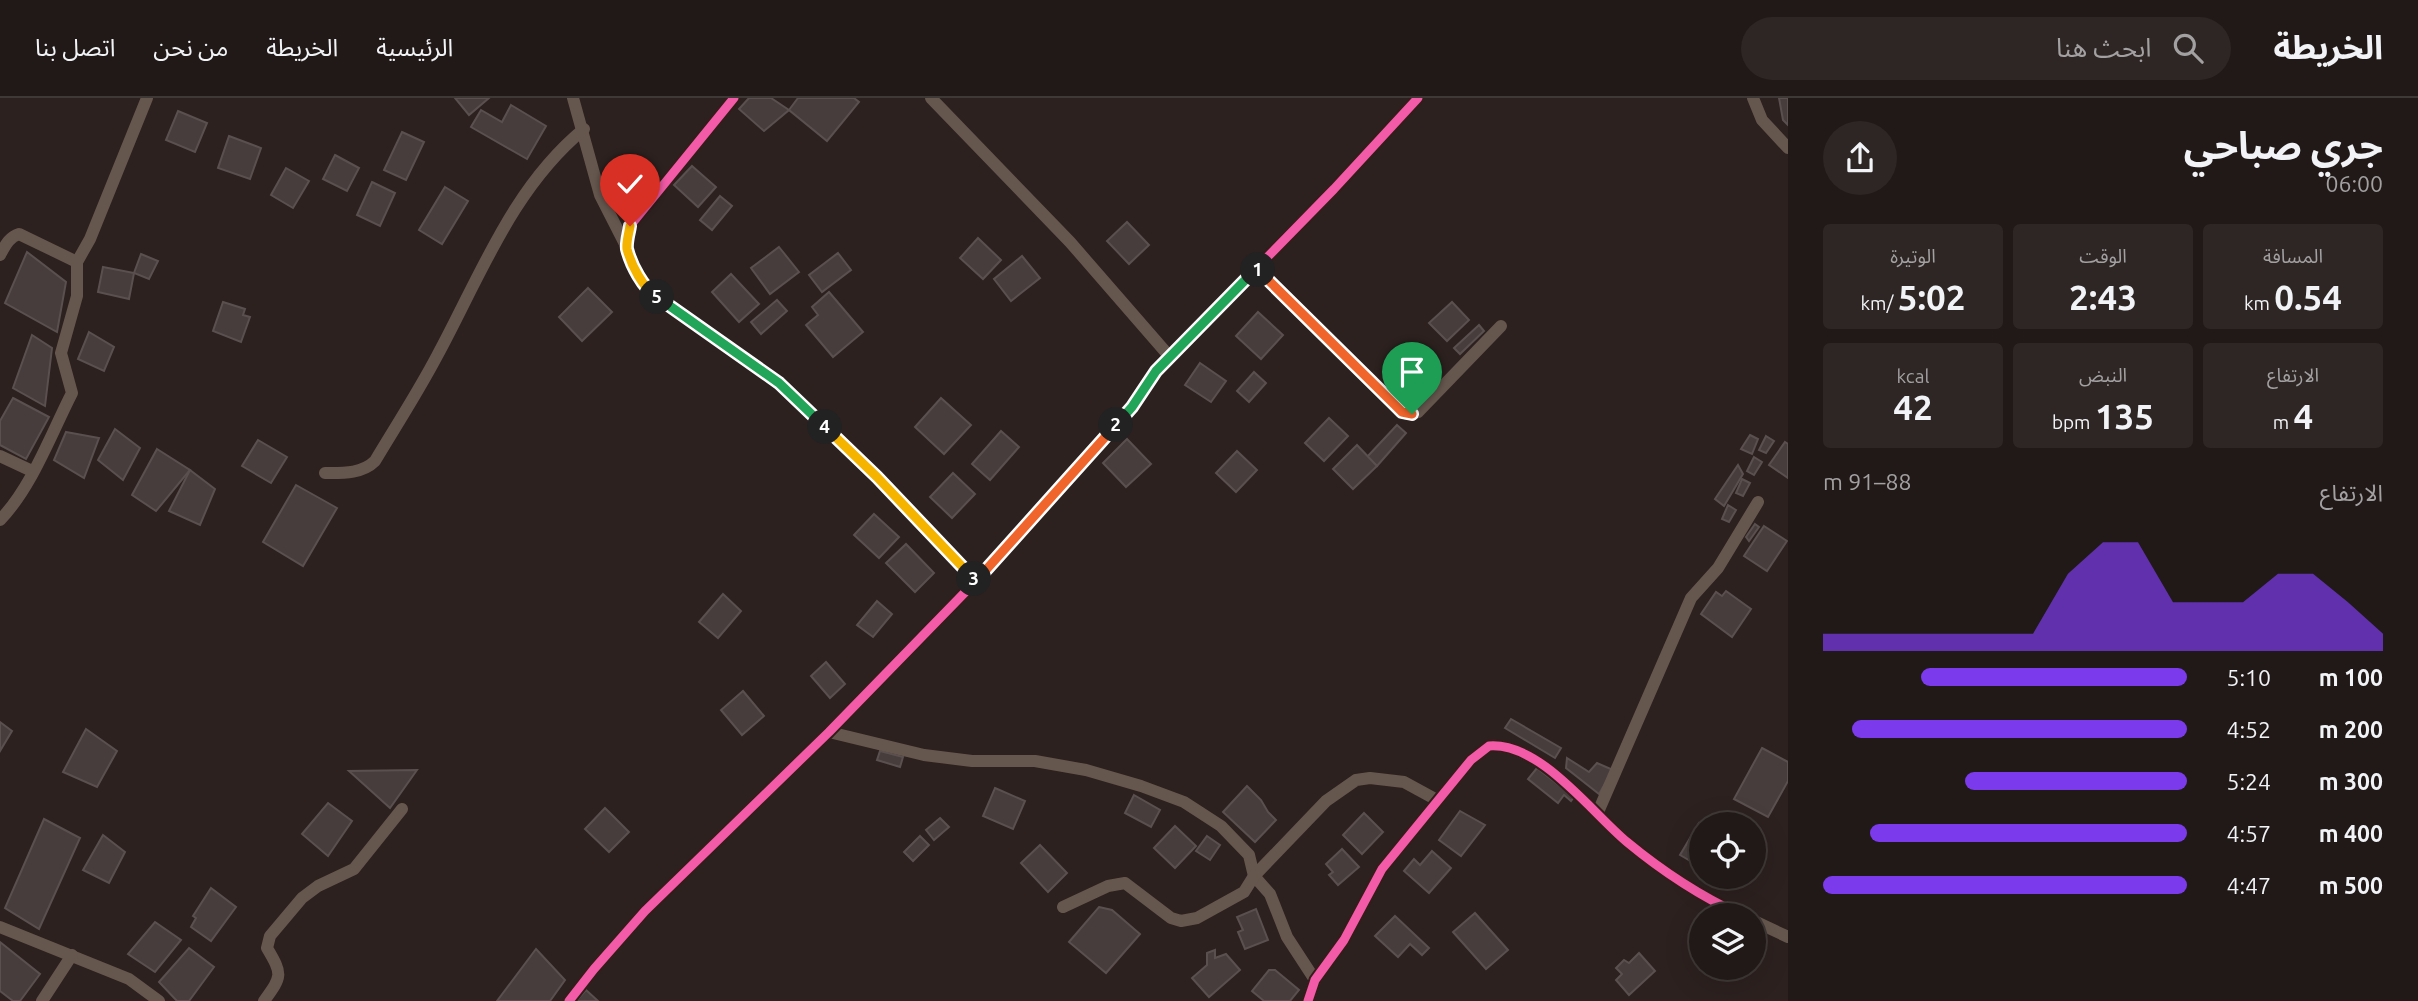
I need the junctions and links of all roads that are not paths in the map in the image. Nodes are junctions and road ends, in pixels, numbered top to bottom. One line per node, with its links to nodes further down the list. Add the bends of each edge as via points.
1 (147, 98): 11 (street)
2 (573, 98): 7 (street)
3 (734, 98): 9 (street, via 630,226)
4 (930, 98): 14 (street, via 1070,242)
5 (1418, 98): 12 (street)
6 (1754, 98): 8 (street, via 1762,120)
7 (584, 129): 9 (street, via 600,195); 17 (street, via 562,147 514,209 437,357 375,461 359,470)
8 (1788, 148)
9 (626, 246): 20 (street, via 652,294 779,383)
10 (0, 255): 11 (street, via 19,234)
11 (77, 262): 16 (street, via 77,296 61,353 72,393)
12 (1257, 268): 13 (street, via 1407,414 1418,412); 14 (street)
13 (1501, 326)
14 (1170, 357): 20 (street, via 1132,407)
15 (0, 456): 16 (street)
16 (32, 471): 19 (street)
17 (325, 473)
18 (1758, 502): 24 (street, via 1718,568 1691,598)
19 (0, 520)
20 (976, 581): 21 (street)
21 (829, 732): 25 (street, via 936,757 1035,761 1141,786 1184,802 1221,826 1249,855); 36 (street, via 645,911)
22 (1437, 800): 24 (street, via 1471,760 1489,746 1500,745 1547,768); 25 (street, via 1404,782 1356,780 1326,800); 32 (street, via 1382,869 1344,940)
23 (402, 809): 35 (street, via 355,869 302,898 270,936 267,948 278,967 278,981)
24 (1598, 812): 26 (street, via 1626,841 1683,884)
25 (1254, 876): 27 (street, via 1244,892 1196,918 1171,918 1125,883); 32 (street, via 1270,894 1287,937)
26 (1719, 903)
27 (1063, 907)
28 (1766, 927): 30 (street)
29 (0, 928): 31 (street)
30 (1788, 937)
31 (72, 955): 33 (street); 34 (street, via 129,979)
32 (1315, 981): 37 (street)
33 (42, 1001)
34 (159, 1001)
35 (264, 1001)
36 (569, 1001)
37 (1308, 1001)

